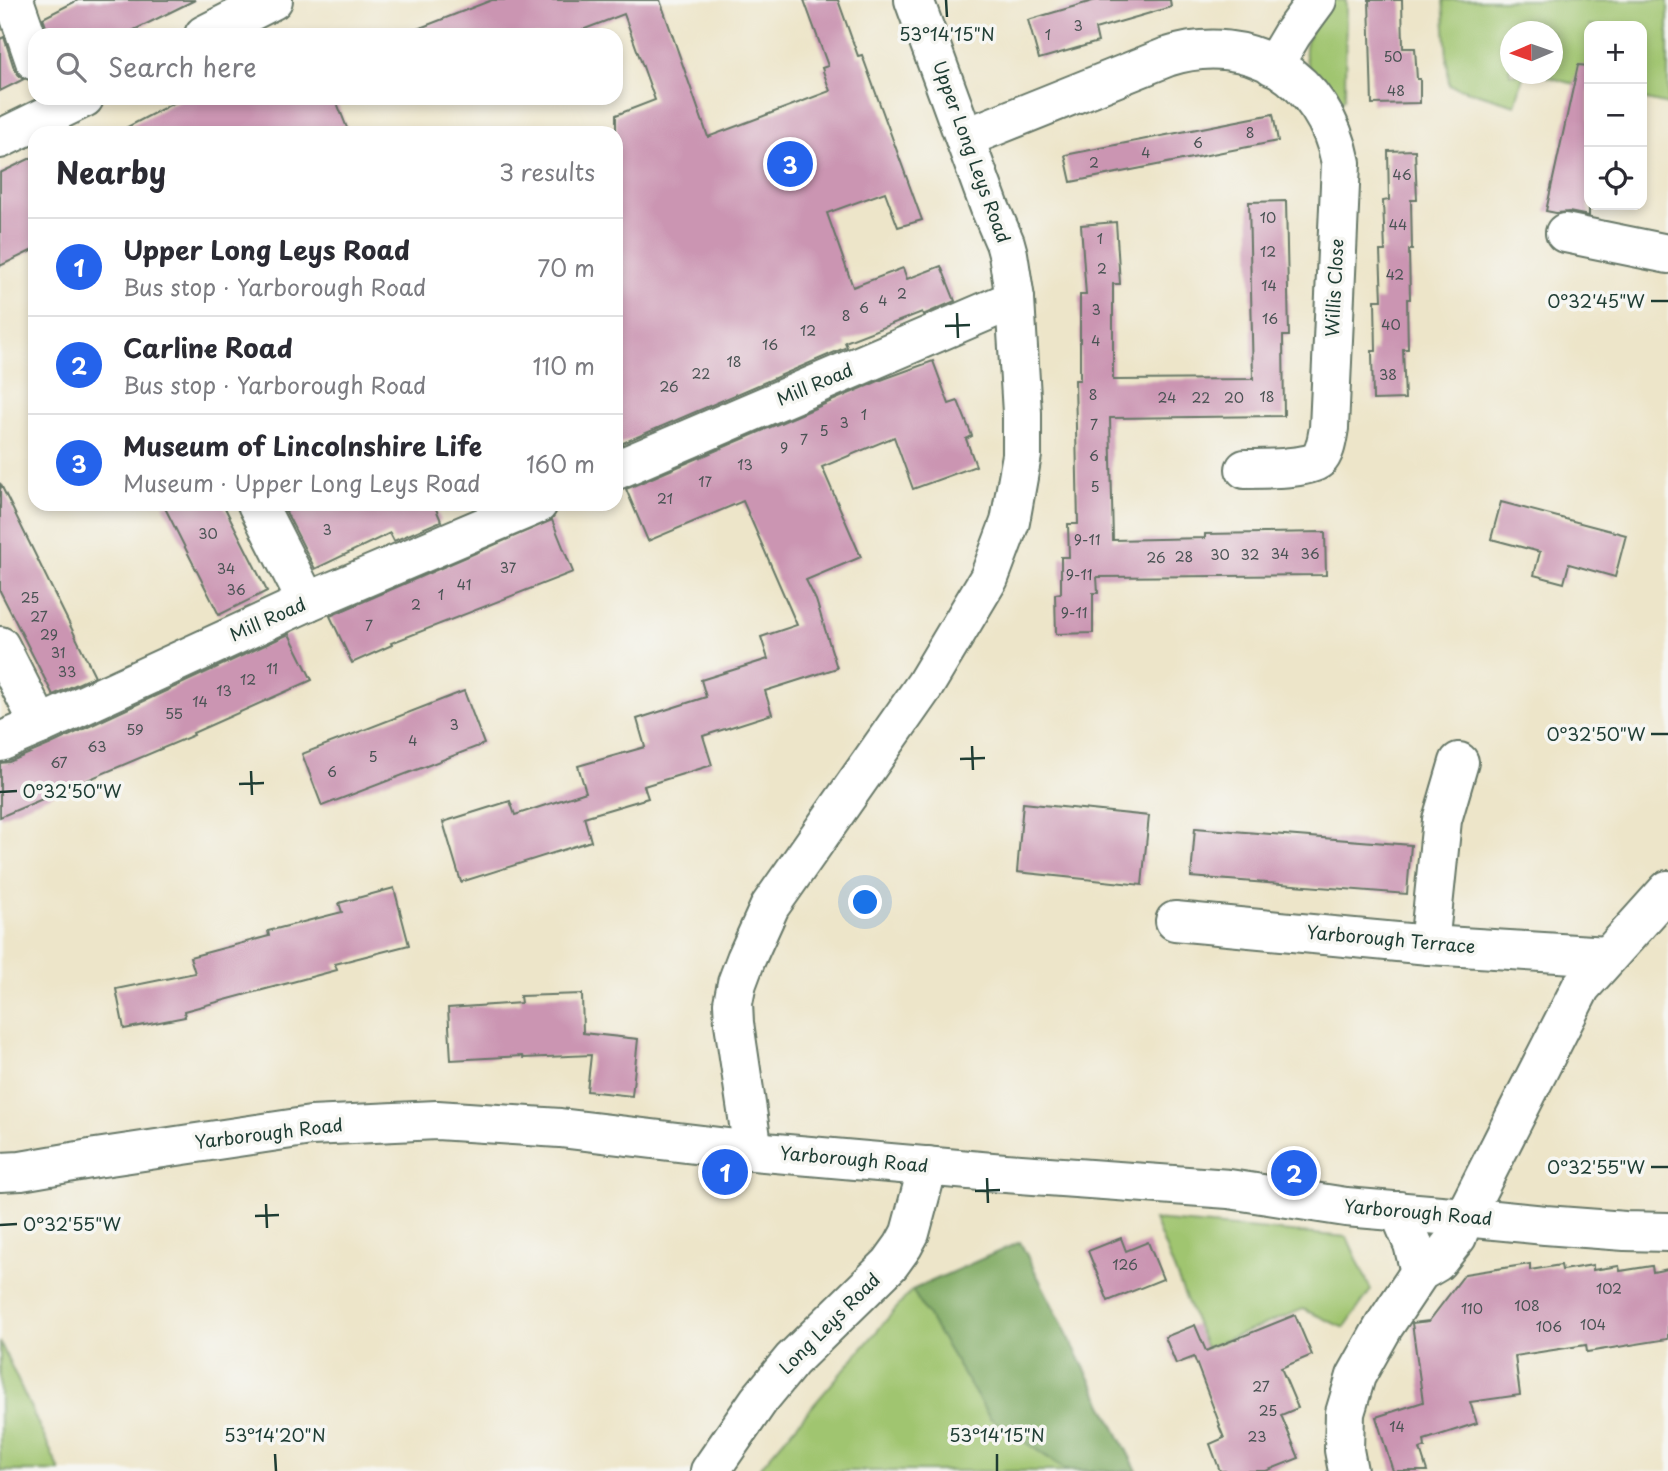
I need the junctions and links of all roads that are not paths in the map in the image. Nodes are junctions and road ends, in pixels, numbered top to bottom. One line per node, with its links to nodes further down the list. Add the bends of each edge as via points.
1 (14, 0): 6 (street)
2 (272, 0): 5 (street)
3 (914, 0): 11 (street, Upper Long Leys Road)
4 (1317, 0): 7 (street)
5 (218, 28)
6 (28, 41)
7 (1273, 66): 11 (street, Willis Close, via 1225,50 1179,53); 17 (street, Willis Close, via 1295,80 1323,113 1340,163 1329,428 1317,461)
8 (64, 110): 10 (street)
9 (28, 126): 12 (street)
10 (29, 126)
11 (965, 138): 15 (street, Upper Long Leys Road, via 1006,243)
12 (0, 139)
13 (1565, 233): 14 (street)
14 (1668, 254)
15 (1015, 299): 16 (street, Mill Road); 29 (street, Upper Long Leys Road, via 1022,455 1010,522 989,578 925,685 770,906 737,983 734,1023)
16 (623, 467)
17 (1245, 470)
18 (261, 511): 20 (street)
19 (522, 511): 20 (street, Mill Road)
20 (307, 602): 22 (street, Mill Road)
21 (0, 646): 22 (street)
22 (40, 725): 23 (street, Mill Road)
23 (0, 742)
24 (1459, 762): 27 (street, via 1442,820)
25 (1668, 890): 28 (street)
26 (1175, 920): 27 (street, Yarborough Terrace)
27 (1429, 945): 28 (street, Yarborough Terrace)
28 (1608, 956): 33 (street, via 1581,987)
29 (753, 1151): 30 (street, Yarborough Road); 31 (street, Yarborough Road, via 560,1128 438,1120 311,1126)
30 (928, 1166): 32 (street, Yarborough Road, via 1229,1189); 36 (street, Long Leys Road, via 910,1233 890,1264 792,1360 758,1400)
31 (0, 1172)
32 (1399, 1211): 33 (street, Yarborough Road); 35 (street)
33 (1464, 1217): 34 (street, Yarborough Road); 35 (street, via 1457,1237 1437,1262)
34 (1668, 1232)
35 (1420, 1272): 37 (street, via 1356,1376 1345,1413)
36 (710, 1471)
37 (1348, 1471)

